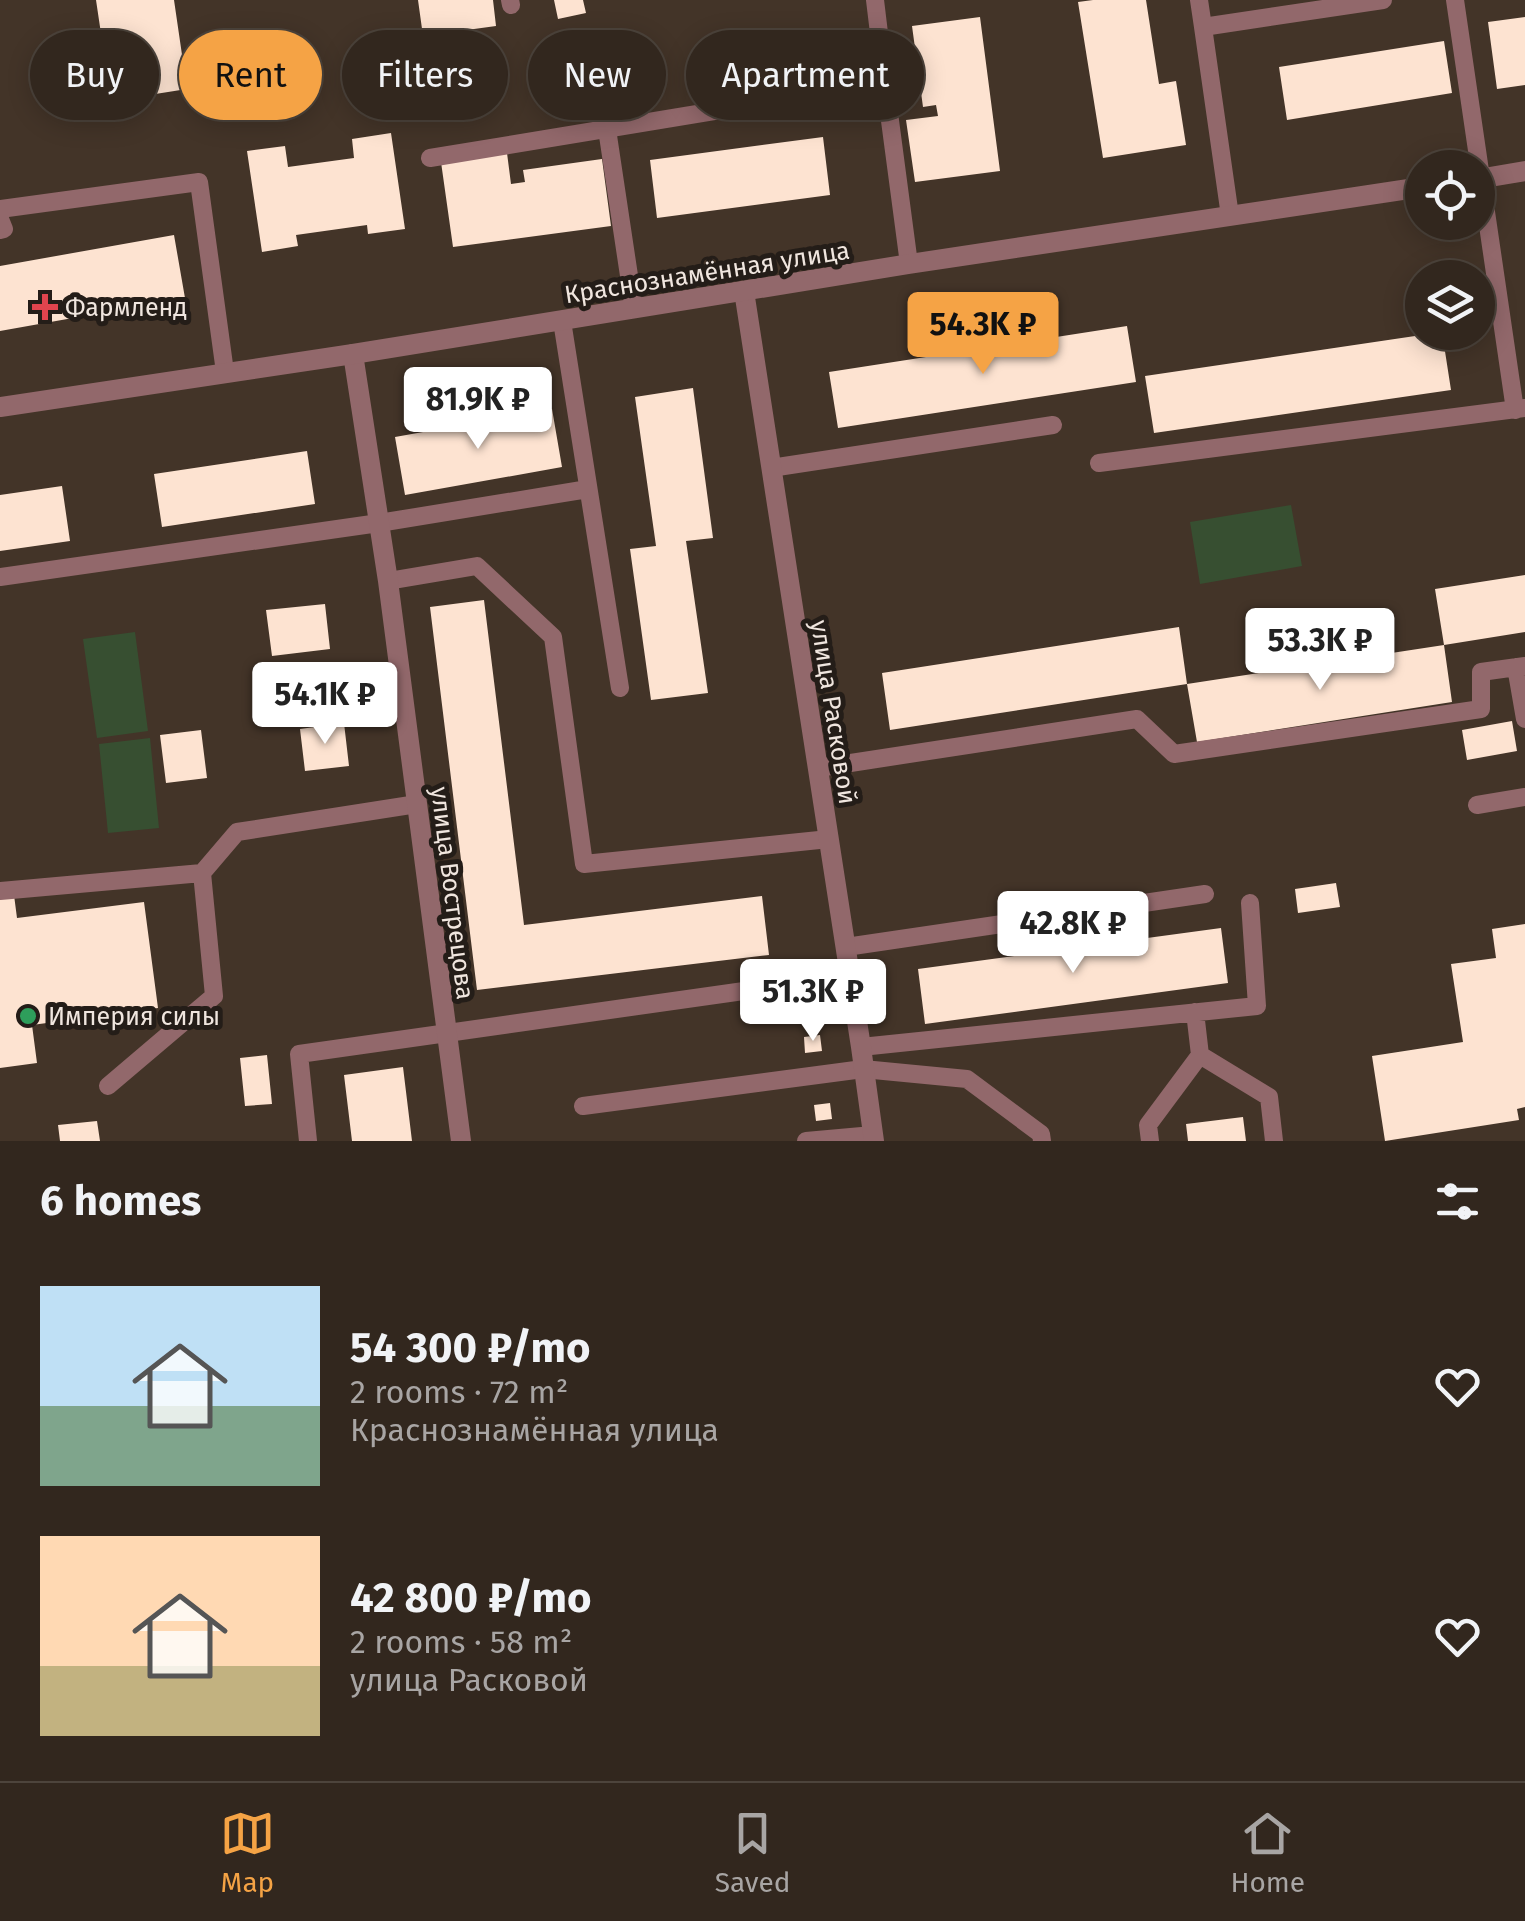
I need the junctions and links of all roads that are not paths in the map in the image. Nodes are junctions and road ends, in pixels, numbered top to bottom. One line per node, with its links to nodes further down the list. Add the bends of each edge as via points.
1 (876, 0): 7 (lane)
2 (1200, 0): 6 (lane)
3 (1384, 0): 5 (lane)
4 (1455, 0): 11 (lane)
5 (1329, 4): 6 (lane)
6 (1203, 26): 17 (lane)
7 (879, 30)
8 (686, 116): 10 (lane)
9 (890, 120): 21 (lane)
10 (608, 129): 12 (lane); 23 (lane)
11 (1476, 150)
12 (430, 158)
13 (1525, 171): 14 (street)
14 (1495, 176)
15 (1405, 190): 17 (street, Краснознамённая улица)
16 (0, 209): 26 (lane, via 200,182)
17 (1230, 216): 21 (street, Краснознамённая улица)
18 (0, 219): 19 (lane)
19 (0, 230)
20 (1491, 240): 28 (lane)
21 (910, 264): 22 (street, Краснознамённая улица)
22 (744, 292): 23 (street, Краснознамённая улица); 31 (street, улица Расковой)
23 (634, 309): 24 (street, Краснознамённая улица)
24 (562, 320): 25 (street, Краснознамённая улица); 32 (lane)
25 (353, 354): 26 (street, Краснознамённая улица); 33 (street, улица Вострецова)
26 (226, 372): 27 (street, Краснознамённая улица)
27 (0, 407)
28 (1520, 409): 30 (lane)
29 (1053, 425): 31 (lane)
30 (1100, 463)
31 (771, 468): 39 (street, улица Расковой)
32 (588, 489): 33 (lane); 37 (lane)
33 (379, 523): 34 (lane); 35 (street, улица Вострецова)
34 (0, 577)
35 (388, 581): 41 (street, улица Вострецова); 43 (lane, via 477,566 552,636 584,864)
36 (1521, 667): 38 (lane); 39 (lane, via 1480,672 1482,709 1174,754 1137,719)
37 (620, 688)
38 (1525, 713)
39 (818, 768): 43 (street, улица Расковой)
40 (1525, 796): 42 (lane)
41 (416, 804): 44 (lane, via 238,832); 51 (street, улица Вострецова)
42 (1477, 804)
43 (829, 839): 48 (street, улица Расковой)
44 (202, 872): 45 (lane); 55 (lane, via 214,996)
45 (0, 891)
46 (1204, 894): 48 (lane)
47 (1250, 904): 50 (lane, via 1257,1006)
48 (846, 948): 49 (street, улица Расковой)
49 (850, 976): 51 (lane); 52 (street, улица Расковой)
50 (1194, 1012): 52 (lane); 53 (lane)
51 (446, 1034): 58 (lane, via 299,1054); 59 (street, улица Вострецова)
52 (861, 1046): 54 (street, улица Расковой)
53 (1200, 1055): 62 (lane, via 1148,1125); 63 (lane, via 1269,1097)
54 (863, 1069): 56 (lane); 57 (street, улица Расковой); 61 (lane, via 966,1078)
55 (108, 1086)
56 (584, 1106)
57 (873, 1138): 60 (lane)
58 (308, 1141)
59 (461, 1141)
60 (806, 1141)
61 (1042, 1141)
62 (1150, 1141)
63 (1274, 1141)

